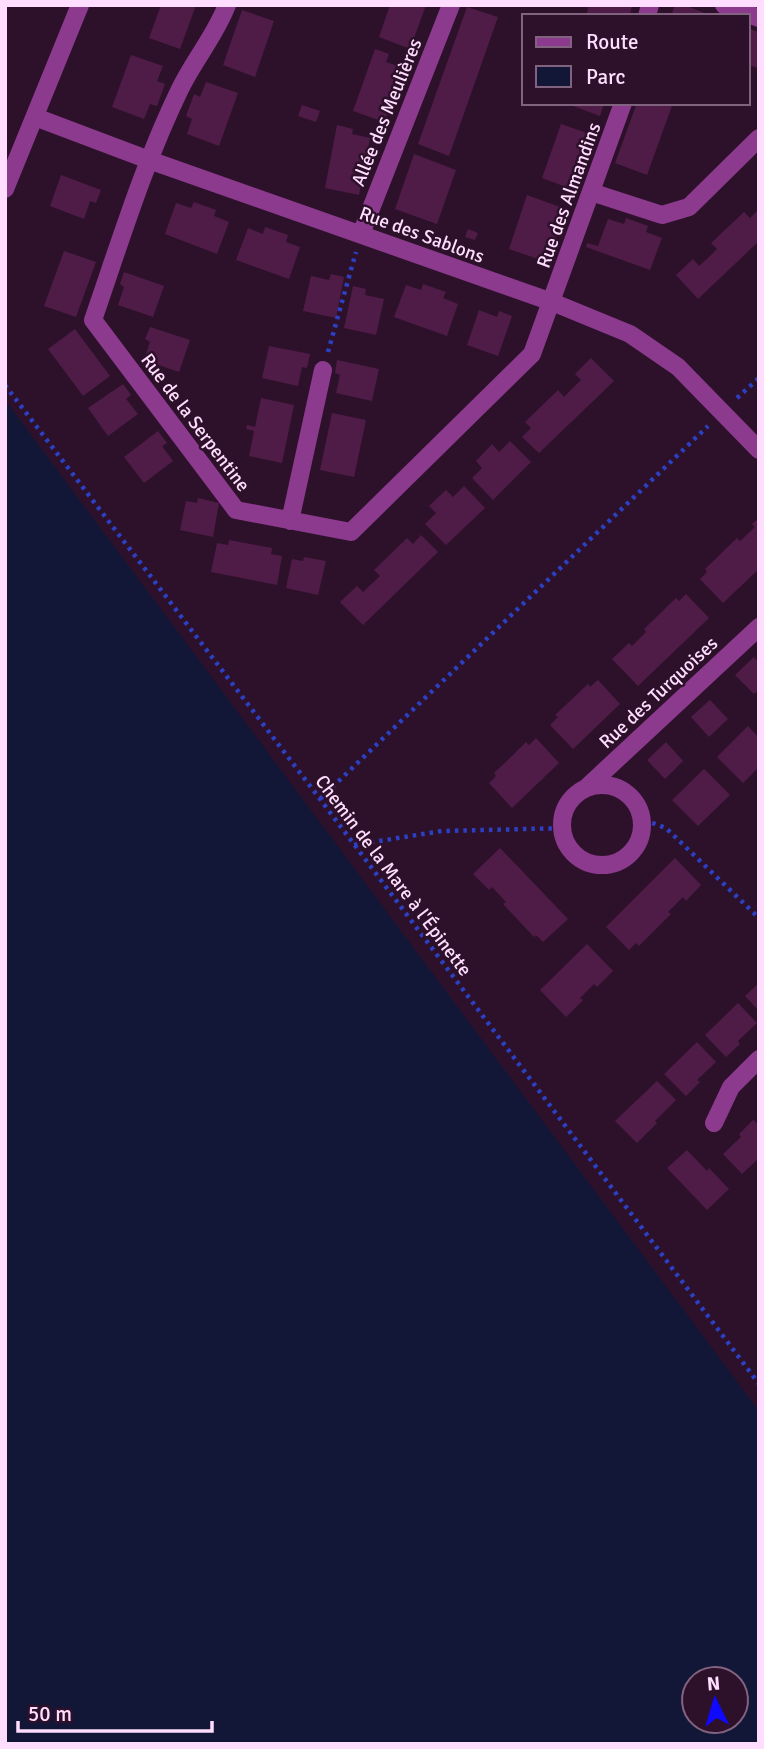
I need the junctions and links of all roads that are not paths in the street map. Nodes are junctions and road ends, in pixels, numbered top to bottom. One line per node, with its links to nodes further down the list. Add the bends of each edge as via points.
1 (80, 5): 7 (street)
2 (227, 5): 9 (street, via 181,86)
3 (451, 5): 12 (street, Allée des Meulières)
4 (724, 5): 5 (street)
5 (748, 14)
6 (622, 105): 11 (street, Rue des Almandins)
7 (34, 117): 9 (street, Rue des Sablons); 10 (street)
8 (759, 138): 11 (street, via 690,207 662,215)
9 (149, 160): 12 (street, Rue des Sablons); 16 (street, Rue de la Serpentine, via 93,320 236,510)
10 (5, 189)
11 (591, 192): 13 (street, Rue des Almandins)
12 (361, 234): 13 (street, Rue des Sablons)
13 (552, 302): 15 (street, Rue des Sablons, via 630,334 678,367); 16 (street, Rue de la Serpentine, via 532,354 351,533)
14 (323, 370): 16 (street)
15 (759, 450)
16 (290, 521)
17 (759, 627): 18 (street, Rue des Turquoises)
18 (586, 788): 18 (street, via 565,809 564,838 587,862 619,862 630,855 642,834 637,805 622,790 606,785)
19 (759, 1059): 20 (street, via 731,1087)
20 (714, 1123)

